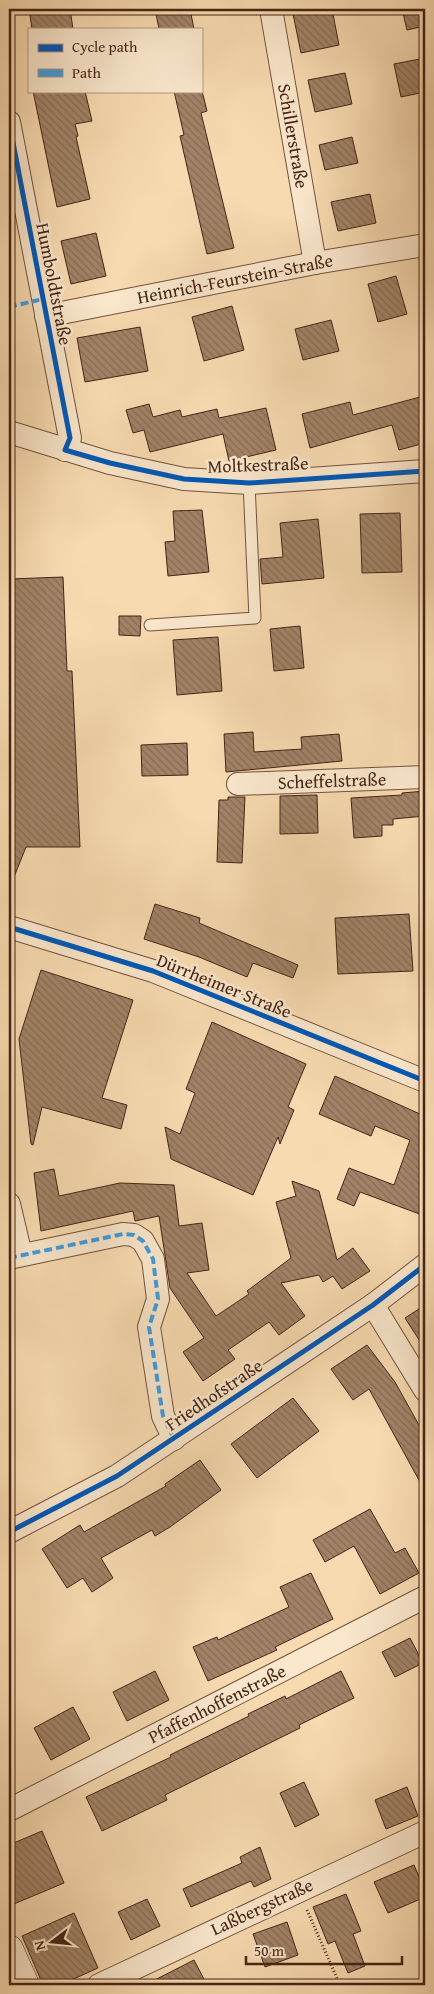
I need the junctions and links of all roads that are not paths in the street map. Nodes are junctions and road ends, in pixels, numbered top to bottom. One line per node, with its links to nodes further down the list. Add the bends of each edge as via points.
1 (271, 9): 4 (street, Schillerstraße)
2 (9, 122): 5 (street, Humboldtstraße)
3 (425, 244): 4 (street, Heinrich-Feurstein-Straße)
4 (315, 263): 5 (street, Heinrich-Feurstein-Straße)
5 (46, 316): 7 (street, Humboldtstraße, via 70,438)
6 (9, 432): 7 (street, Moltkestraße)
7 (65, 450): 9 (street, Moltkestraße, via 184,479)
8 (425, 471): 9 (street, Moltkestraße)
9 (249, 483): 10 (lane, via 255,618)
10 (150, 625)
11 (425, 777): 12 (street, Scheffelstraße)
12 (238, 784)
13 (9, 928): 14 (street, Dürrheimer Straße, via 153,971)
14 (425, 1081)
15 (9, 1204): 16 (street)
16 (15, 1256): 20 (street, via 123,1234 134,1235 150,1249 158,1299 149,1327 163,1416)
17 (425, 1265): 18 (street, Friedhofstraße)
18 (373, 1305): 19 (street); 20 (street, Friedhofstraße)
19 (425, 1390)
20 (174, 1439): 21 (street, Friedhofstraße, via 117,1476)
21 (9, 1532)
22 (425, 1597): 23 (street, Pfaffenhoffenstraße)
23 (9, 1810)
24 (425, 1832): 27 (street, Laßbergstraße)
25 (9, 1949): 26 (main road)
26 (25, 1985)
27 (99, 1985)

